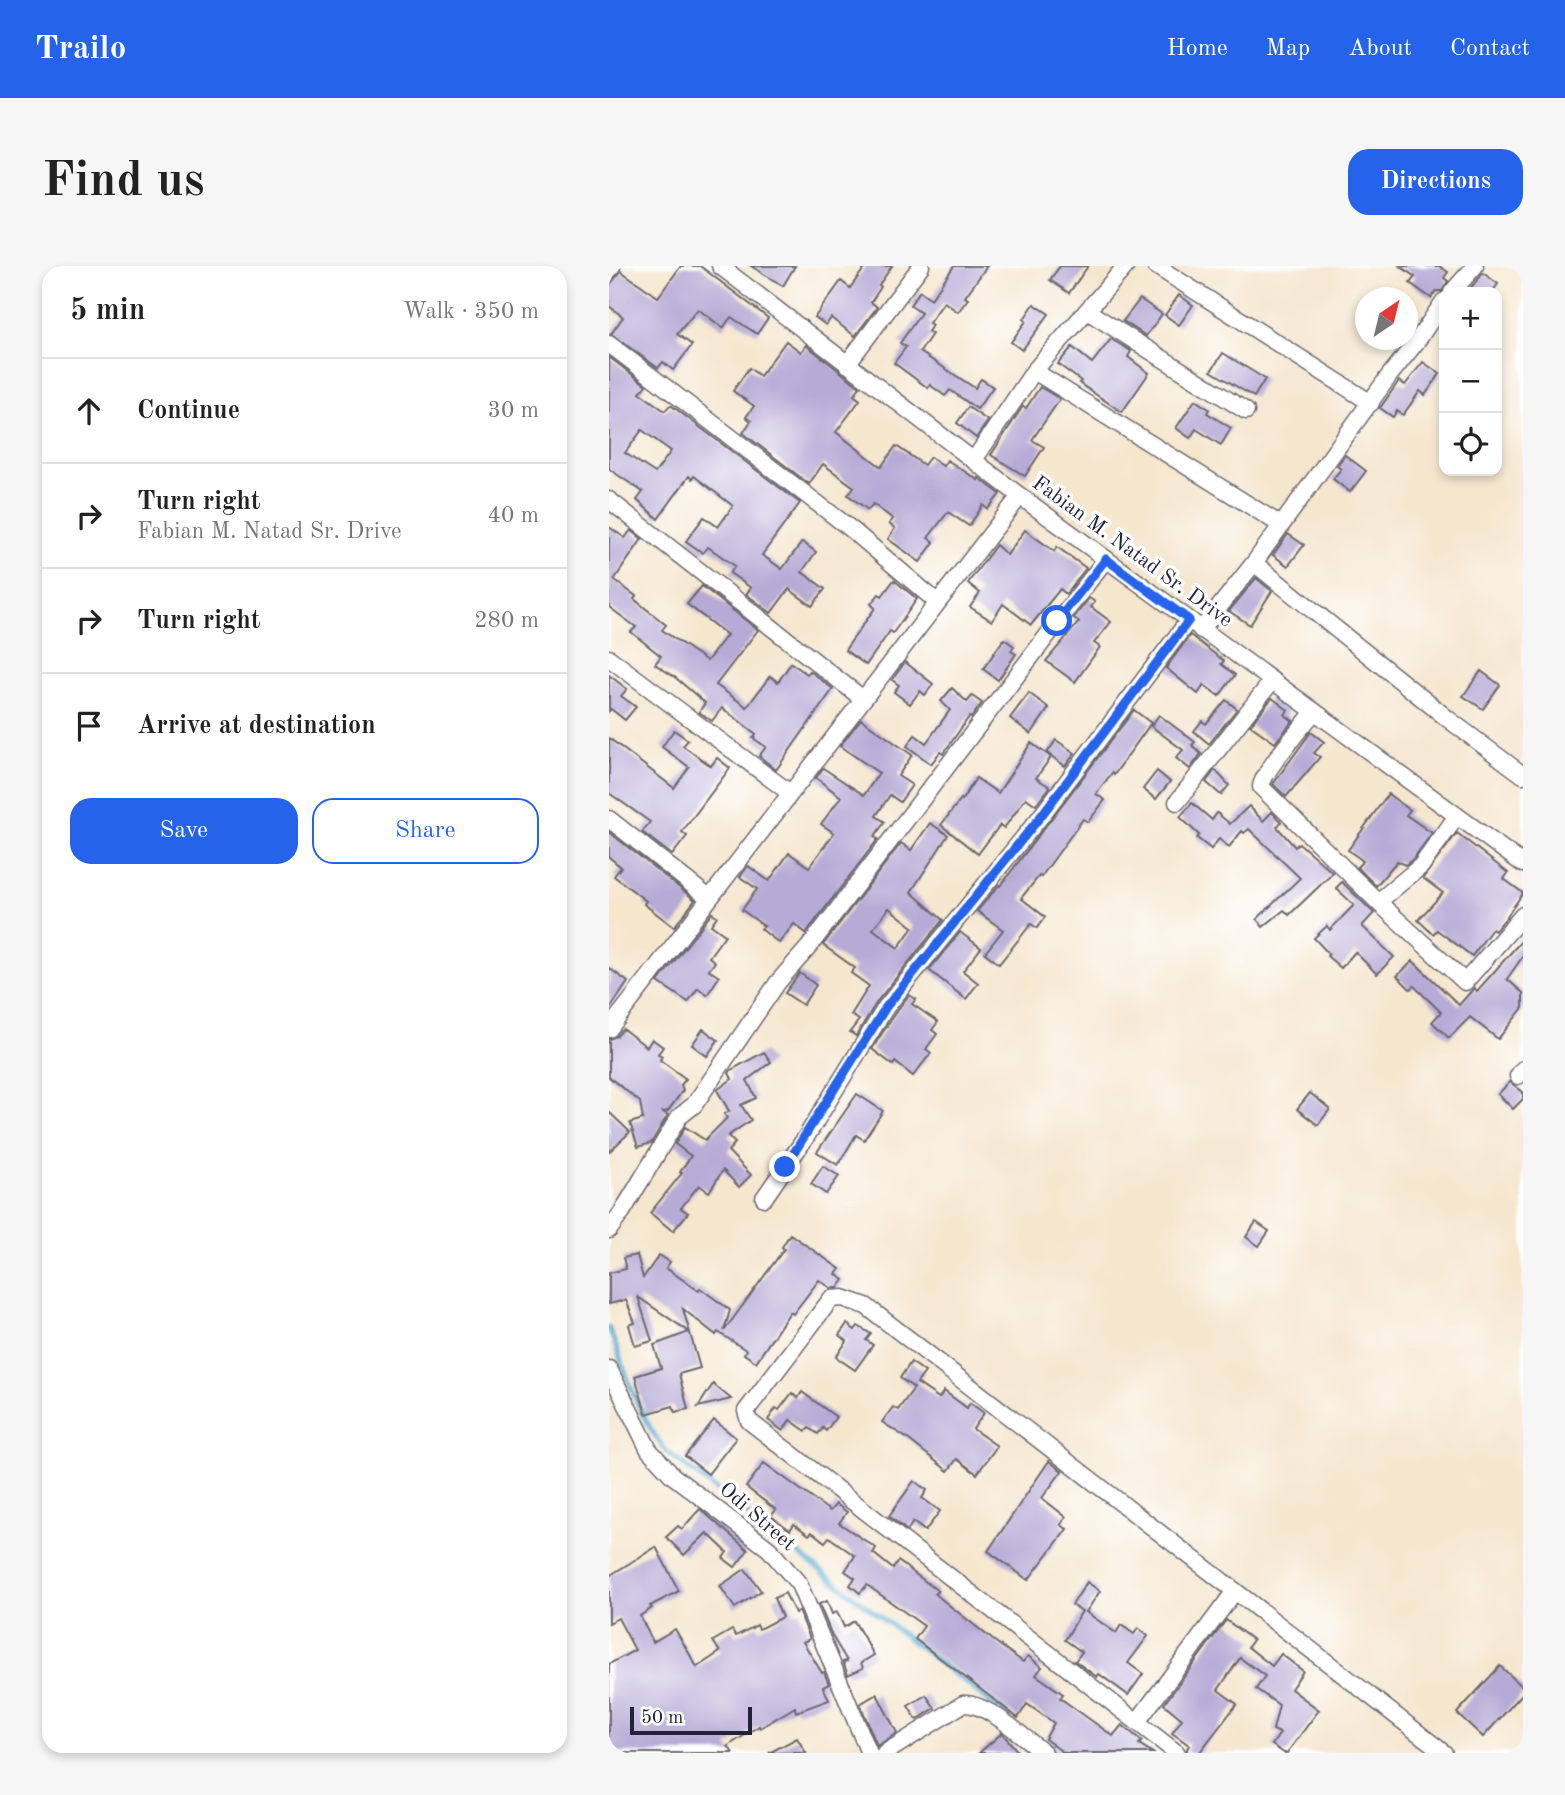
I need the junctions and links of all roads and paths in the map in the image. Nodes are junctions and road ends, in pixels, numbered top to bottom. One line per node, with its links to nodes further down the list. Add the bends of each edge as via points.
1 (921, 266): 10 (street)
2 (1126, 266): 8 (street)
3 (1156, 266): 12 (street)
4 (1475, 266): 6 (street)
5 (726, 268): 10 (street, Fabian M. Natad Sr. Drive)
6 (1456, 287)
7 (1439, 308): 12 (street)
8 (1087, 311): 11 (street); 13 (street)
9 (609, 344): 20 (street, via 851,529)
10 (847, 364): 14 (street, Fabian M. Natad Sr. Drive)
11 (1034, 370): 14 (street); 17 (street)
12 (1371, 403): 17 (street)
13 (1246, 411)
14 (974, 460): 15 (street, Fabian M. Natad Sr. Drive)
15 (1020, 496): 18 (street, Fabian M. Natad Sr. Drive); 20 (street)
16 (609, 500): 24 (street)
17 (1281, 525): 19 (street)
18 (1106, 559): 21 (street, Fabian M. Natad Sr. Drive); 37 (street, via 778,982 694,1105 679,1117)
19 (1255, 563): 21 (street); 26 (street)
20 (937, 602): 24 (street)
21 (1195, 625): 23 (street, Fabian M. Natad Sr. Drive); 36 (street, via 886,1007)
22 (609, 657): 27 (street)
23 (1272, 681): 25 (street, Fabian M. Natad Sr. Drive); 28 (street)
24 (863, 699): 27 (street)
25 (1314, 712): 29 (street, Fabian M. Natad Sr. Drive); 33 (street, via 1261,787)
26 (1523, 775)
27 (790, 793): 32 (street)
28 (1177, 802)
29 (1457, 816): 31 (street, Fabian M. Natad Sr. Drive); 33 (street, via 1421,866)
30 (611, 824): 32 (street)
31 (1523, 864)
32 (709, 898): 35 (street)
33 (1378, 902): 34 (street, via 1465,982)
34 (1523, 915)
35 (609, 1029)
36 (764, 1198)
37 (609, 1230)
38 (609, 1370): 41 (street, Odi Street, via 649,1450 673,1476 769,1549 799,1584)
39 (1235, 1591): 40 (street); 40 (street, via 866,1306 843,1298 831,1300 746,1411 749,1421); 45 (street)
40 (1137, 1722): 44 (street)
41 (870, 1753)
42 (885, 1753): 43 (street, via 963,1704 972,1703)
43 (1044, 1753)
44 (1177, 1753)
45 (1444, 1753)

